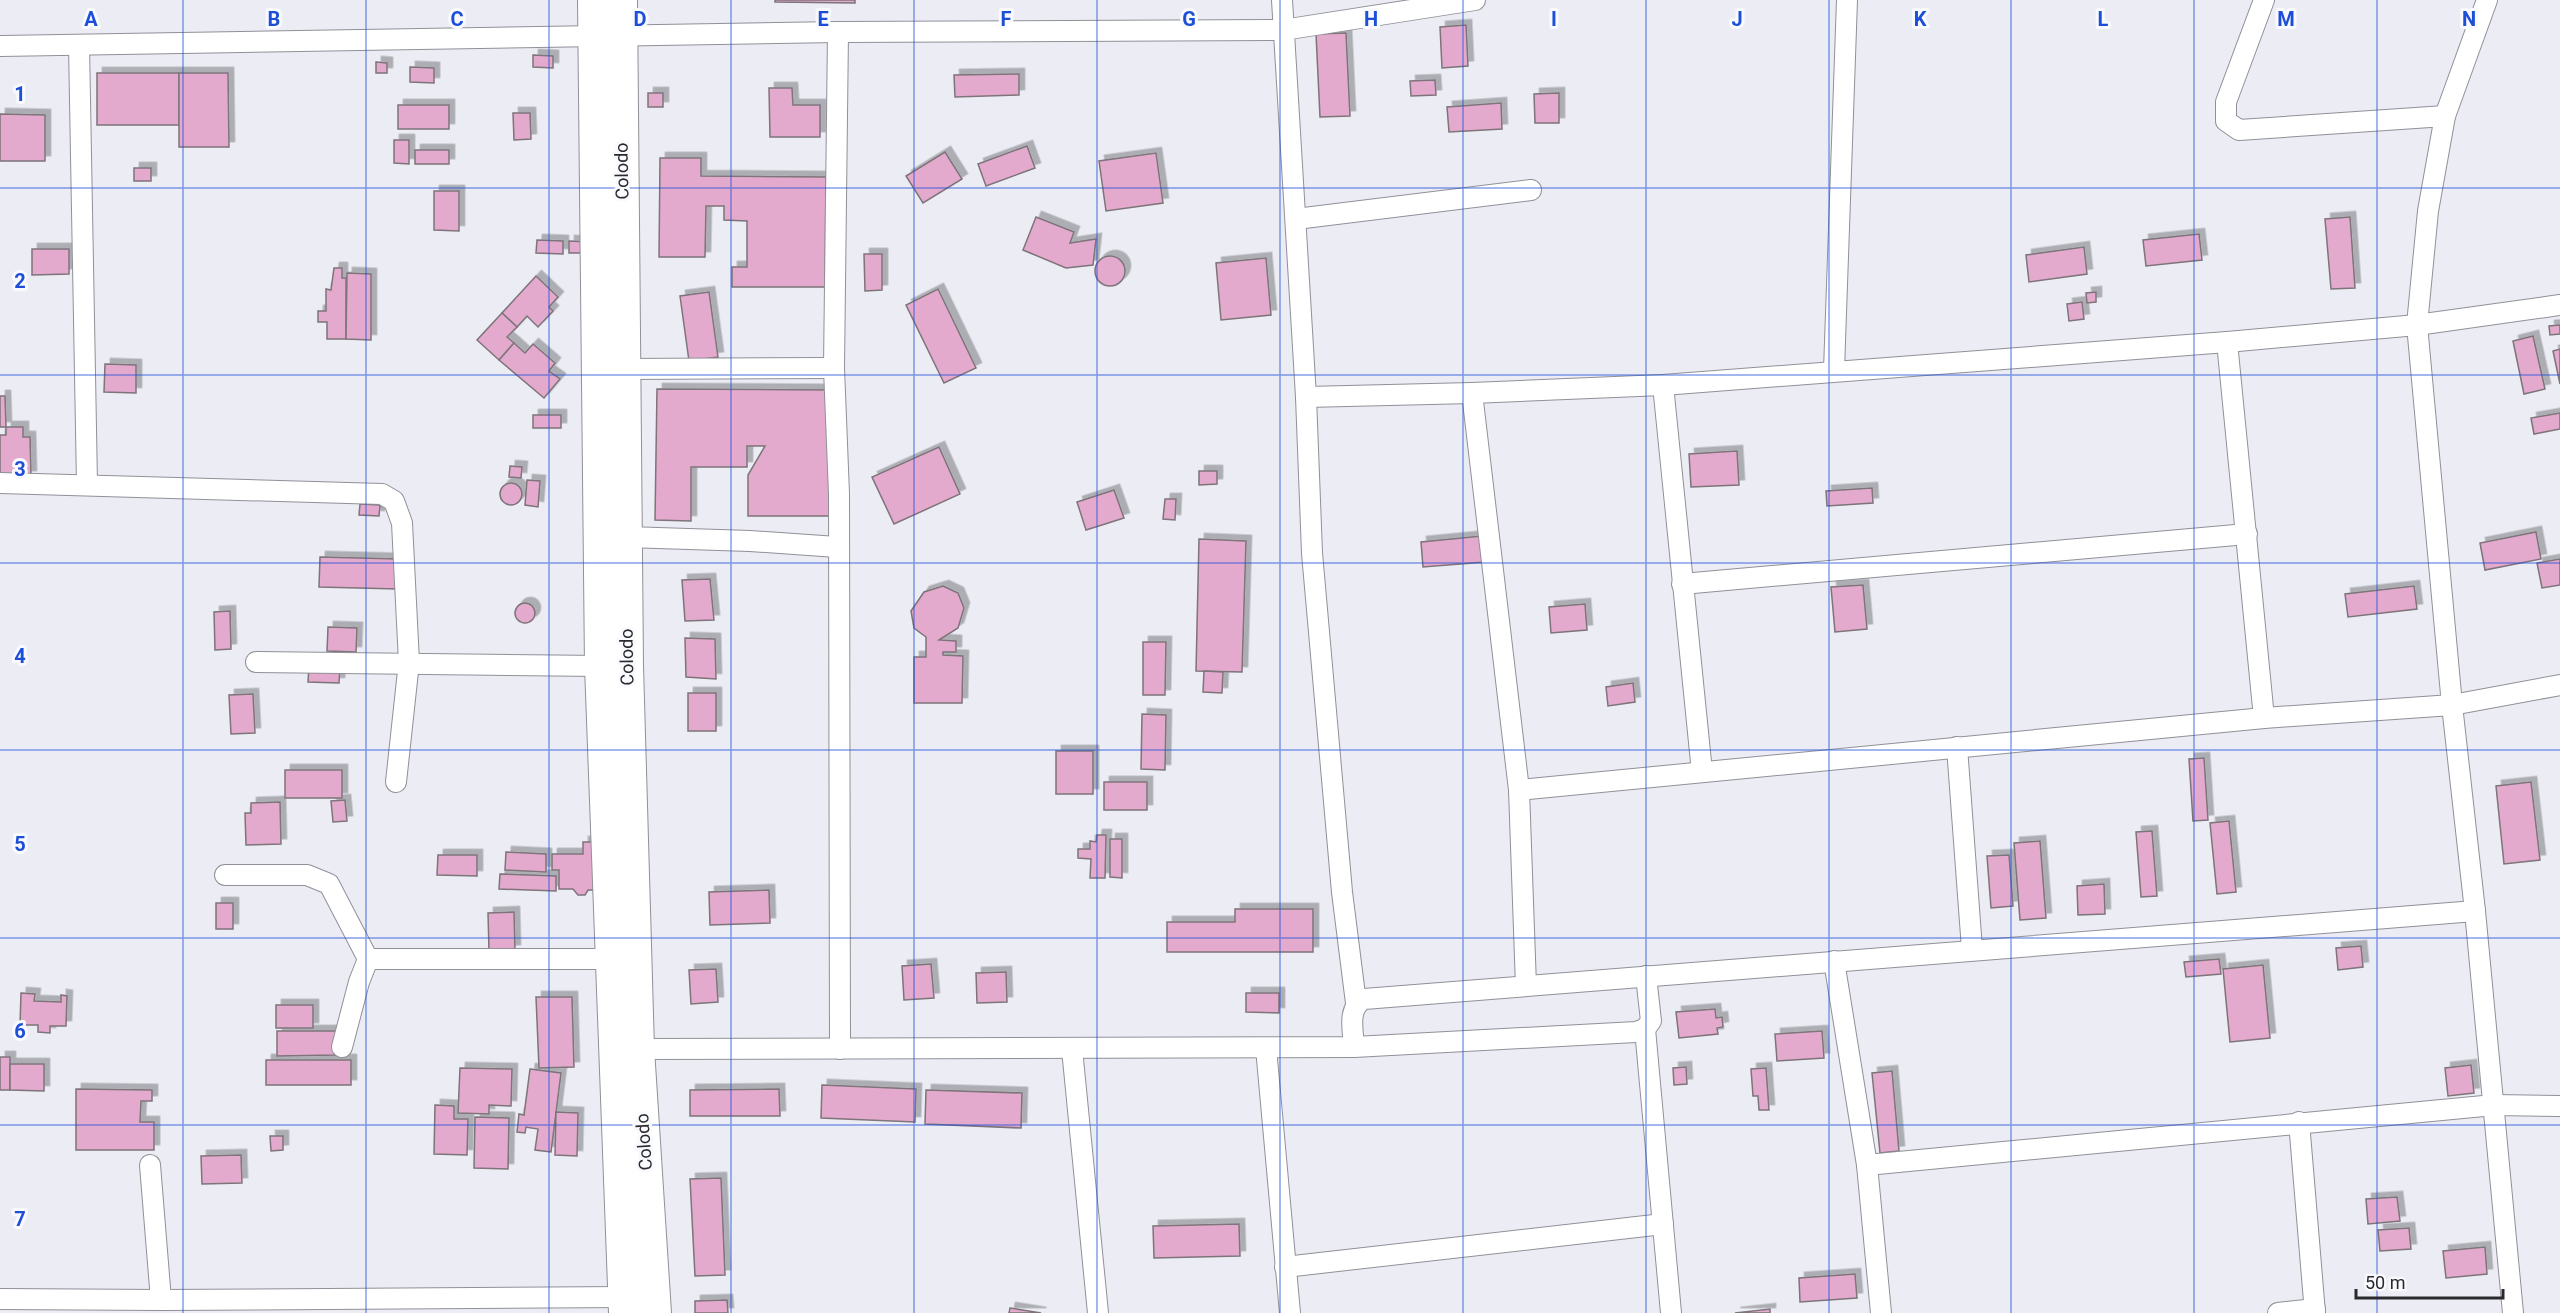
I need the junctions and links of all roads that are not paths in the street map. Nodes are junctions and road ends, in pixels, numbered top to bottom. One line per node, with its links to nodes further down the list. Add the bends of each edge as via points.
1 (594, 0): 10 (main road, Colodo)
2 (621, 0): 10 (main road, Colodo)
3 (1282, 0): 8 (street)
4 (1475, 0): 8 (street)
5 (1847, 0): 21 (street)
6 (2264, 0): 13 (street, via 2226,102 2226,121 2239,129)
7 (2487, 0): 13 (street)
8 (1282, 30): 9 (street); 15 (street)
9 (838, 32): 10 (street); 19 (street)
10 (608, 36): 11 (street); 20 (main road, Colodo); 33 (main road, Colodo)
11 (79, 45): 12 (street); 26 (street)
12 (0, 46)
13 (2445, 116): 17 (street, via 2428,211)
14 (1531, 190): 15 (street)
15 (1296, 219): 24 (street)
16 (2560, 304): 17 (street)
17 (2417, 325): 18 (street); 35 (street)
18 (2227, 342): 21 (street); 27 (street)
19 (834, 368): 20 (street); 29 (street)
20 (624, 369): 28 (main road, Colodo)
21 (1834, 370): 22 (street)
22 (1663, 385): 23 (street); 30 (street)
23 (1472, 393): 24 (street); 40 (street)
24 (1306, 397): 49 (street, via 1312,553 1342,892)
25 (0, 483): 26 (street)
26 (87, 484): 32 (street, via 382,494 394,501 402,523)
27 (2247, 534): 30 (street); 36 (street)
28 (627, 537): 29 (street); 54 (main road, Colodo)
29 (837, 547): 55 (street)
30 (1682, 584): 38 (street)
31 (256, 662): 32 (street)
32 (409, 662): 33 (street); 39 (street)
33 (601, 666): 45 (main road, Colodo)
34 (2560, 685): 35 (street)
35 (2452, 705): 36 (street); 42 (street)
36 (2264, 718): 37 (street)
37 (1957, 747): 38 (street); 43 (street)
38 (1702, 772): 40 (street)
39 (396, 782)
40 (1519, 790): 48 (street)
41 (225, 875): 44 (street, via 307,875 329,884)
42 (2475, 911): 43 (street); 57 (street)
43 (1972, 949): 46 (street)
44 (368, 959): 45 (street); 51 (street)
45 (611, 959): 66 (main road, Colodo)
46 (1834, 961): 47 (street); 61 (street)
47 (1646, 976): 48 (street); 50 (street, via 1651,1021)
48 (1526, 986): 49 (street, via 1364,999)
49 (1356, 1003): 52 (street)
50 (1645, 1029): 52 (street); 62 (street)
51 (342, 1047)
52 (1354, 1047): 53 (street)
53 (1266, 1048): 56 (street); 63 (street)
54 (638, 1049): 55 (street); 68 (main road, Colodo)
55 (840, 1049): 56 (street)
56 (1072, 1049): 69 (street)
57 (2494, 1105): 58 (street); 59 (street); 74 (street)
58 (2560, 1106)
59 (2299, 1122): 61 (street); 67 (street)
60 (150, 1165): 65 (street)
61 (1868, 1165): 72 (street)
62 (1663, 1224): 63 (street); 71 (street)
63 (1286, 1267): 70 (street)
64 (0, 1299): 65 (street)
65 (161, 1300): 66 (street)
66 (625, 1305)
67 (2315, 1311): 73 (street)
68 (655, 1313)
69 (1098, 1313)
70 (1290, 1313)
71 (1671, 1313)
72 (1881, 1313)
73 (2278, 1313)
74 (2513, 1313)

